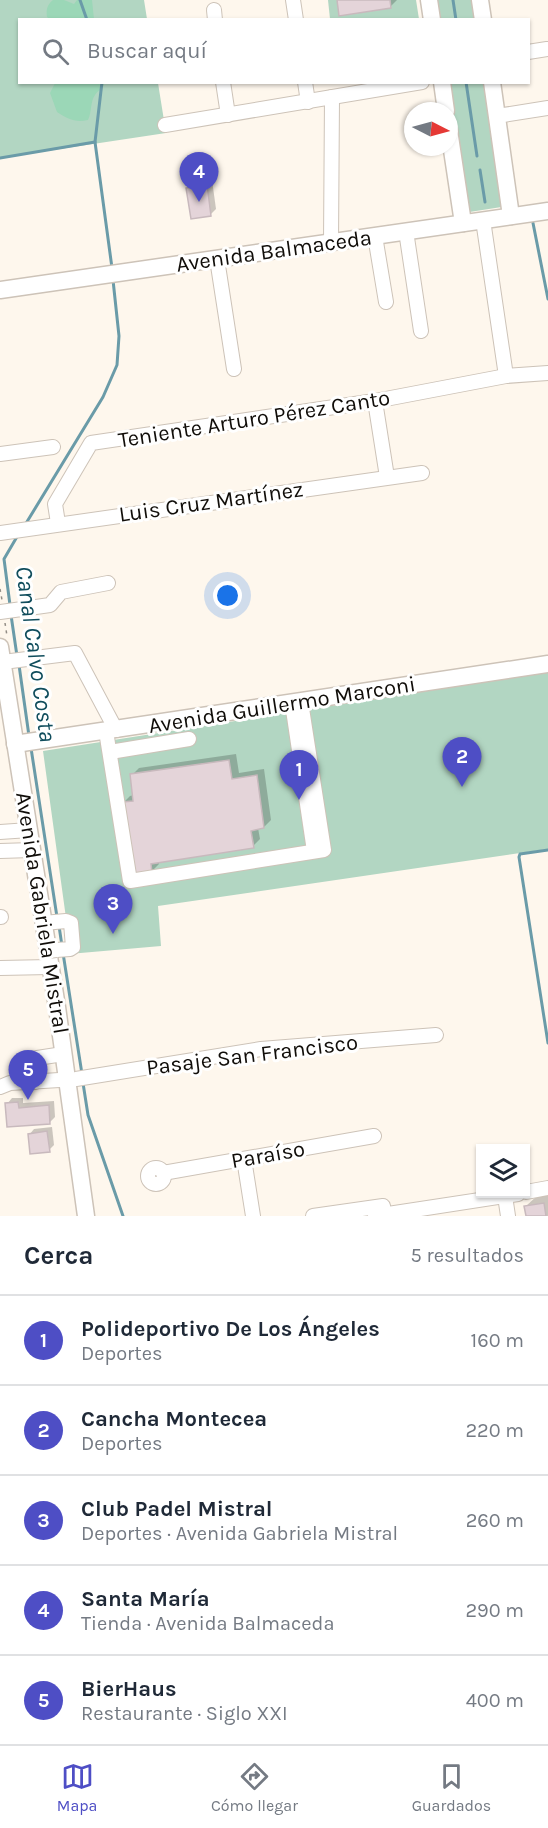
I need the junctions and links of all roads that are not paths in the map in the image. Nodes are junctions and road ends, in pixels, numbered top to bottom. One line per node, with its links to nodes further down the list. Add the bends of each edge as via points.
1 (293, 0): 4 (street)
2 (429, 0): 5 (main road)
3 (480, 0): 6 (main road)
4 (296, 18)
5 (432, 18)
6 (483, 18)
7 (547, 50): 8 (street)
8 (530, 52)
9 (223, 84): 18 (street)
10 (305, 84): 15 (street)
11 (410, 84): 14 (street)
12 (442, 84): 16 (main road)
13 (492, 84): 19 (main road)
14 (332, 97): 15 (street); 28 (street)
15 (308, 102): 18 (street)
16 (445, 102)
17 (548, 108): 19 (street)
18 (228, 115): 20 (street)
19 (497, 116): 23 (main road)
20 (165, 125)
21 (453, 156): 25 (main road)
22 (548, 211): 23 (main road, Avenida Balmaceda)
23 (511, 216): 24 (main road, Avenida Balmaceda)
24 (483, 220): 25 (main road, Avenida Balmaceda); 35 (street)
25 (463, 223): 26 (main road, Avenida Balmaceda)
26 (406, 231): 27 (main road, Avenida Balmaceda); 32 (street)
27 (375, 236): 28 (main road, Avenida Balmaceda); 31 (street)
28 (331, 242): 29 (main road, Avenida Balmaceda)
29 (217, 259): 30 (main road, Avenida Balmaceda); 33 (street)
30 (0, 290)
31 (386, 302)
32 (421, 331)
33 (234, 369)
34 (548, 373): 35 (street, Teniente Arturo Pérez Canto)
35 (506, 376): 36 (street, Teniente Arturo Pérez Canto)
36 (375, 401): 40 (street); 41 (street, Teniente Arturo Pérez Canto, via 91,443 55,504)
37 (53, 447): 38 (street)
38 (0, 454)
39 (422, 472): 40 (street, Luis Cruz Martínez)
40 (387, 477): 41 (street, Luis Cruz Martínez)
41 (58, 523): 42 (street, Luis Cruz Martínez)
42 (0, 533)
43 (108, 583): 44 (street, via 61,592 50,605)
44 (8, 611)
45 (3, 655): 48 (street, via 27,659 75,653); 50 (main road, Avenida Gabriela Mistral)
46 (548, 664): 47 (main road, Avenida Guillermo Marconi)
47 (296, 703): 48 (main road, Avenida Guillermo Marconi); 51 (street, via 324,850 130,881)
48 (111, 730): 50 (main road, Avenida Guillermo Marconi); 51 (street)
49 (189, 739): 51 (street)
50 (25, 743): 52 (main road, Avenida Gabriela Mistral)
51 (110, 752)
52 (29, 830): 53 (street); 54 (main road, Avenida Gabriela Mistral)
53 (0, 832)
54 (32, 850): 55 (street); 56 (main road, Avenida Gabriela Mistral)
55 (0, 851)
56 (52, 922): 57 (main road, Avenida Gabriela Mistral); 57 (street, via 71,923 73,945)
57 (55, 954): 58 (street); 60 (main road, Avenida Gabriela Mistral)
58 (0, 968)
59 (436, 1035): 61 (street, Pasaje San Francisco, via 261,1049)
60 (63, 1054): 61 (main road, Avenida Gabriela Mistral); 62 (street, via 31,1059)
61 (72, 1080): 62 (street, Pasaje San Francisco); 73 (main road, Avenida Gabriela Mistral)
62 (35, 1082): 63 (street, Pasaje San Francisco)
63 (0, 1087)
64 (374, 1136): 65 (street, Paraíso)
65 (244, 1159): 66 (street, Paraíso); 74 (street)
66 (163, 1173)
67 (548, 1188): 68 (street)
68 (530, 1191)
69 (498, 1198): 71 (street)
70 (511, 1198): 76 (street)
71 (446, 1210): 72 (street)
72 (382, 1213): 75 (street)
73 (86, 1216)
74 (253, 1216)
75 (317, 1216)
76 (508, 1216)

